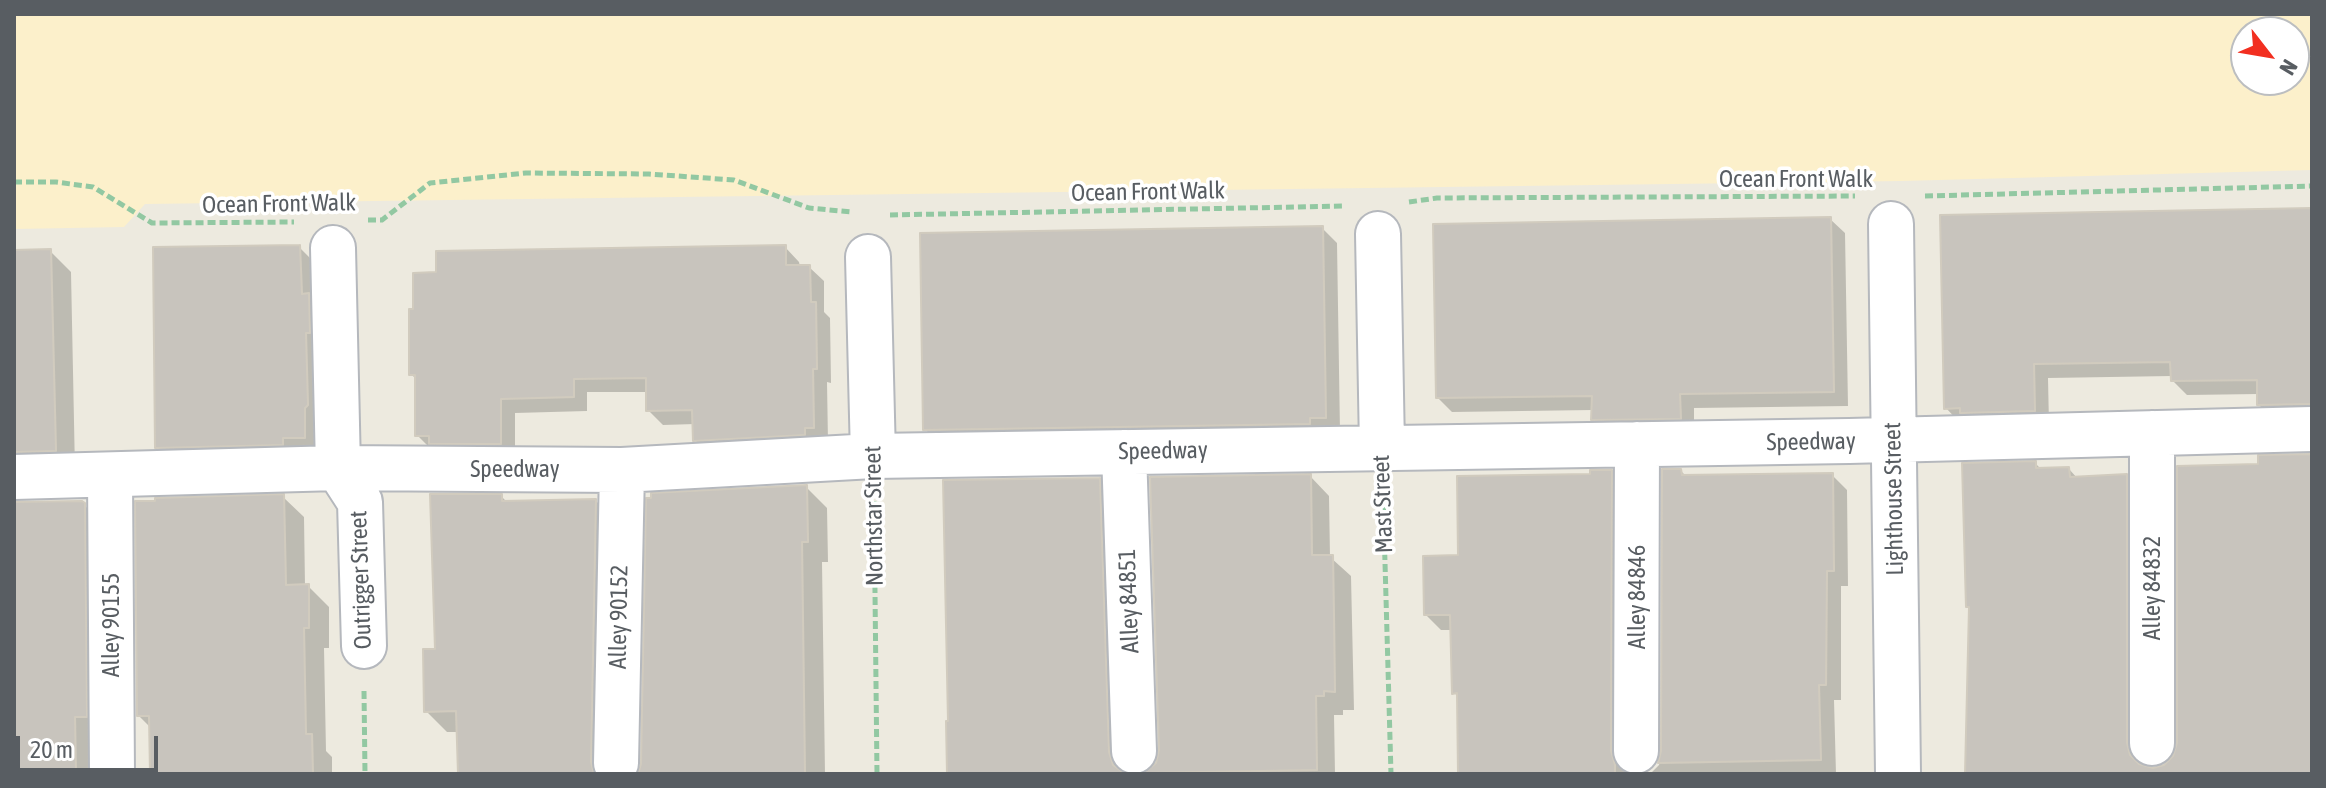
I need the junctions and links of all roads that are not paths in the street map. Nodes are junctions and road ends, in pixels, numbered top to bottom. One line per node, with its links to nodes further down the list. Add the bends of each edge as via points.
1 (1876, 210): 7 (street, Lighthouse Street)
2 (1378, 234): 9 (street, Mast Street)
3 (319, 235): 12 (street)
4 (868, 257): 11 (street, Northstar Street)
5 (2312, 429): 6 (street, Speedway)
6 (2152, 433): 7 (street, Speedway); 17 (street, Alley 84832)
7 (1893, 439): 8 (street, Speedway); 22 (street, Lighthouse Street)
8 (1637, 444): 9 (street, Speedway); 19 (street, Alley 84846)
9 (1382, 447): 10 (street, Speedway)
10 (1124, 452): 11 (street, Speedway); 18 (street, Alley 84851)
11 (873, 456): 13 (street, Speedway)
12 (338, 468): 13 (street, Speedway); 14 (street, Speedway); 16 (street, Outrigger Street, via 360,502)
13 (622, 470): 20 (street, Alley 90152)
14 (110, 476): 15 (street, Speedway); 21 (street, Alley 90155)
15 (14, 477)
16 (364, 646)
17 (2152, 743)
18 (1134, 751)
19 (1636, 751)
20 (616, 763)
21 (112, 774)
22 (1898, 774)

